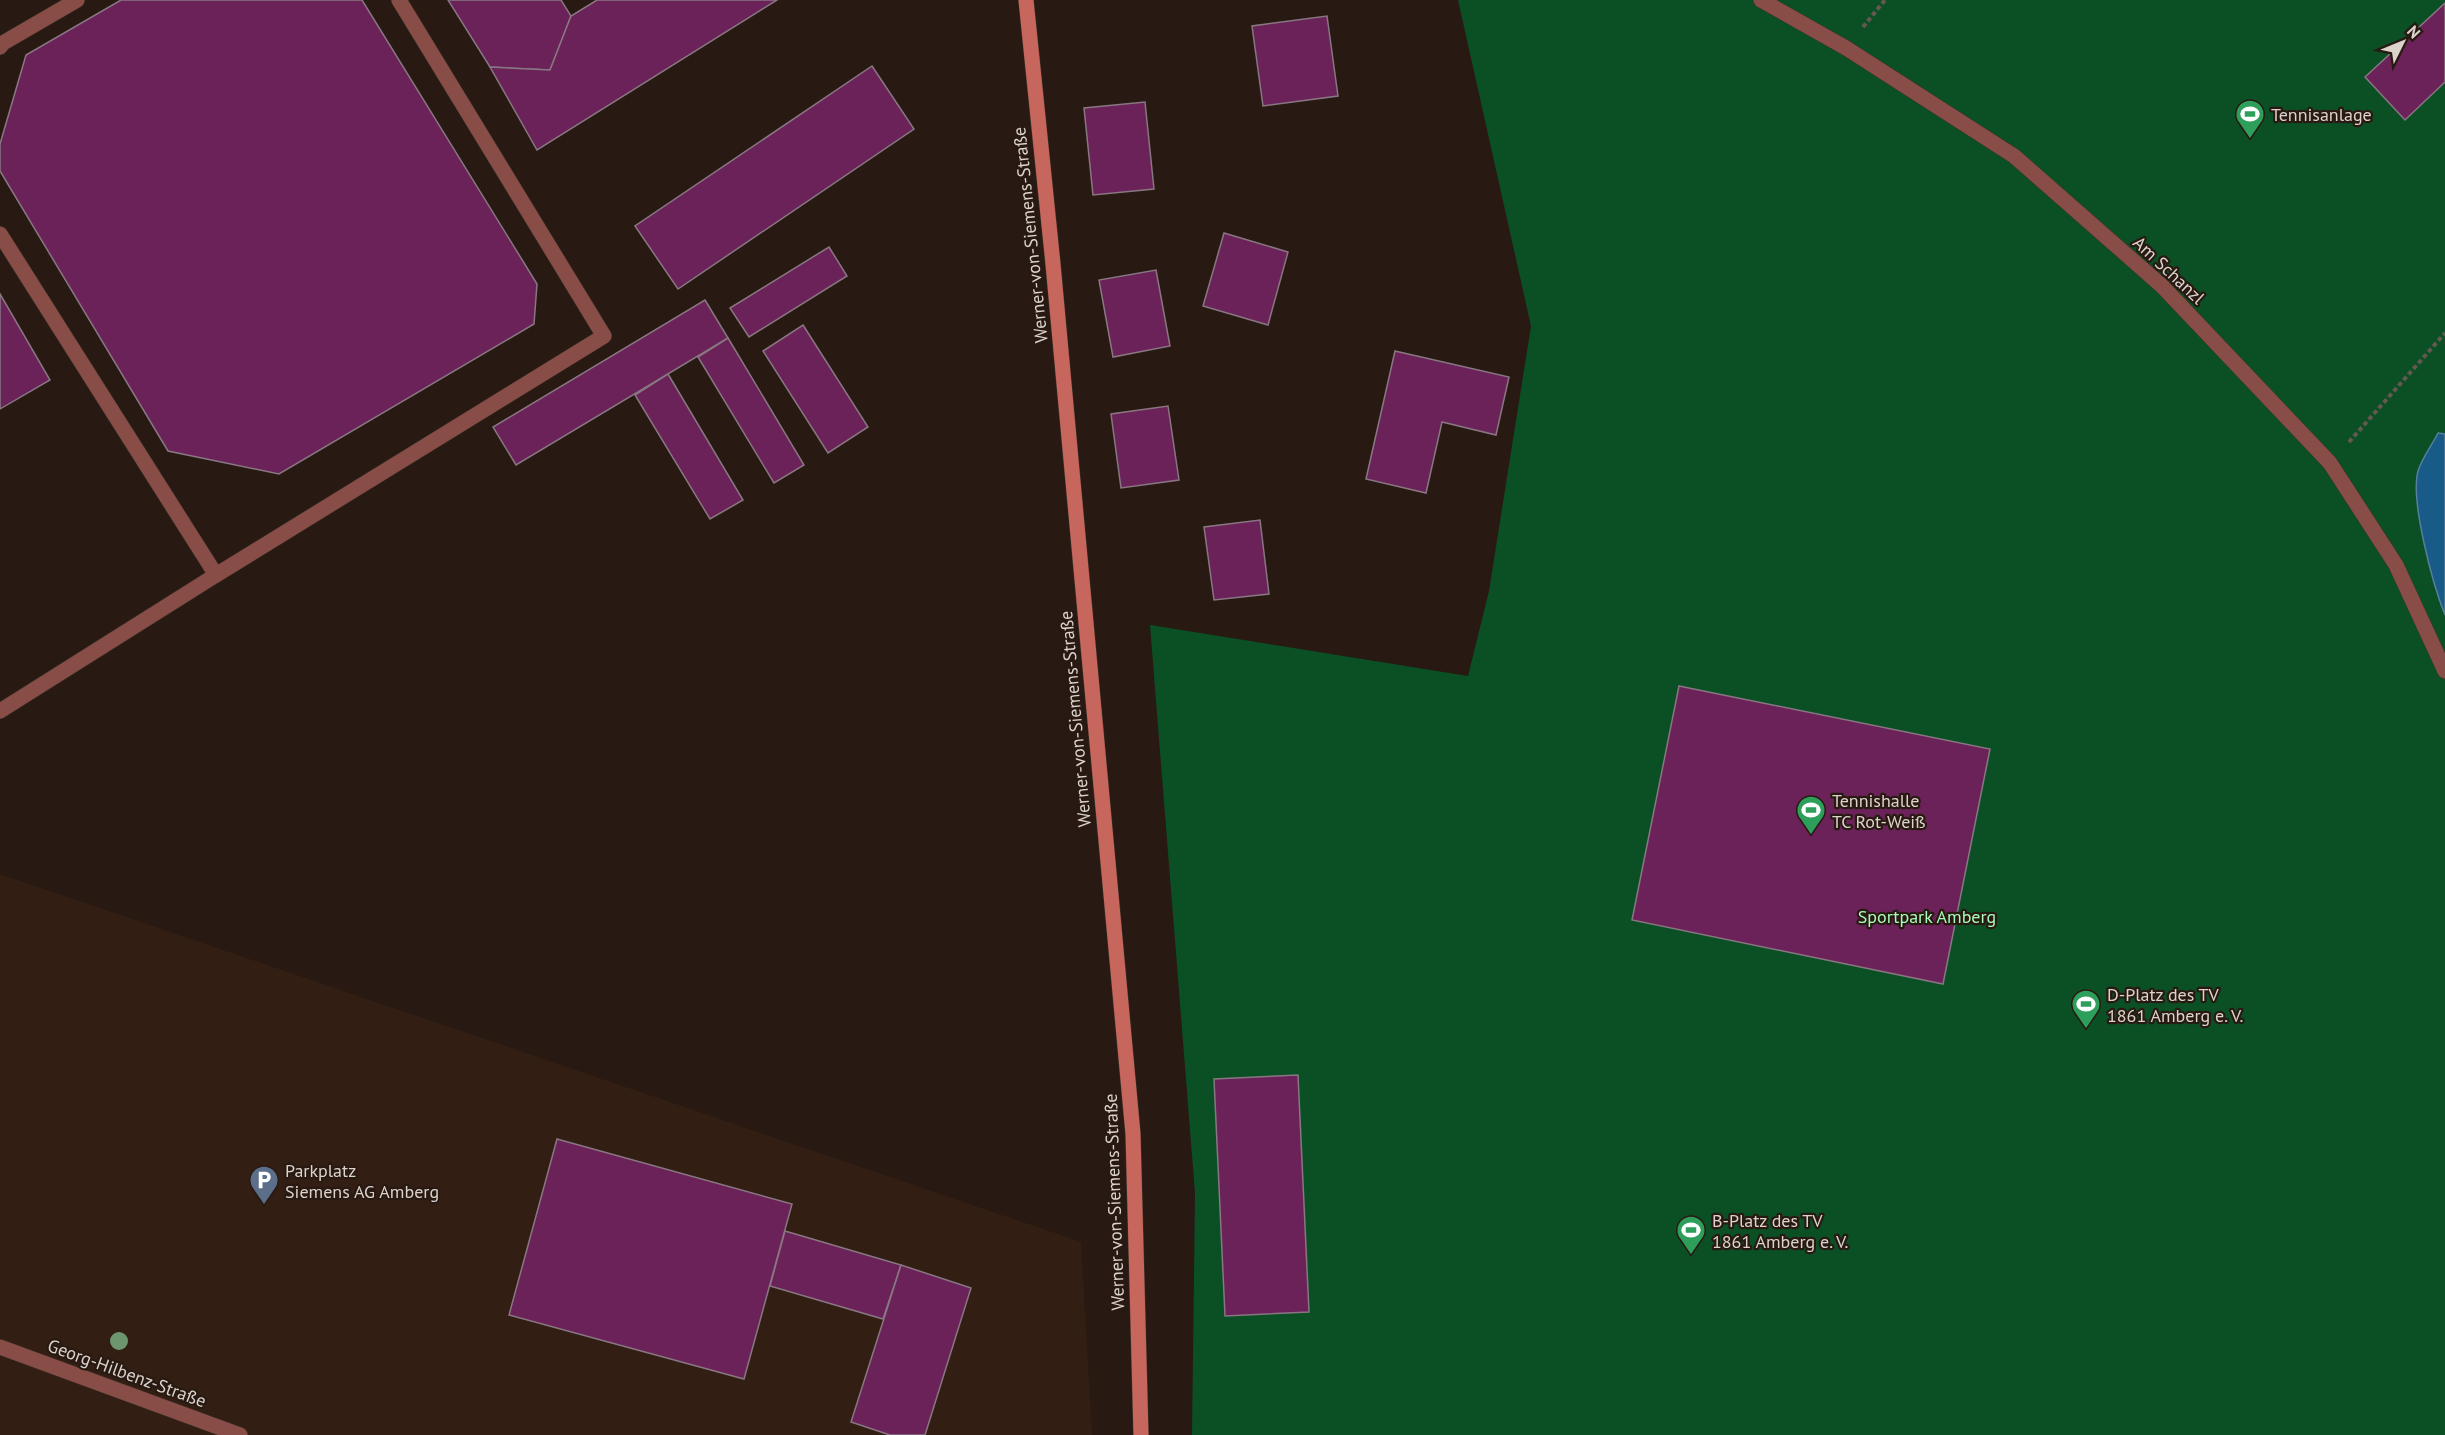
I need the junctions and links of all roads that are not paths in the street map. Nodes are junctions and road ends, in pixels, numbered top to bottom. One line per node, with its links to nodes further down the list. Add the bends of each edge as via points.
1 (77, 0): 5 (street)
2 (399, 0): 7 (street, via 604,336)
3 (1026, 0): 12 (main road, Werner-von-Siemens-Straße, via 1133,1134)
4 (1761, 0): 8 (street, Am Schanzl, via 1846,48 2014,156 2162,286 2330,463 2396,565)
5 (0, 47)
6 (0, 234): 7 (street)
7 (216, 575): 9 (street)
8 (2445, 671)
9 (0, 711)
10 (0, 1347): 11 (street, Georg-Hilbenz-Straße)
11 (240, 1435)
12 (1141, 1435)

